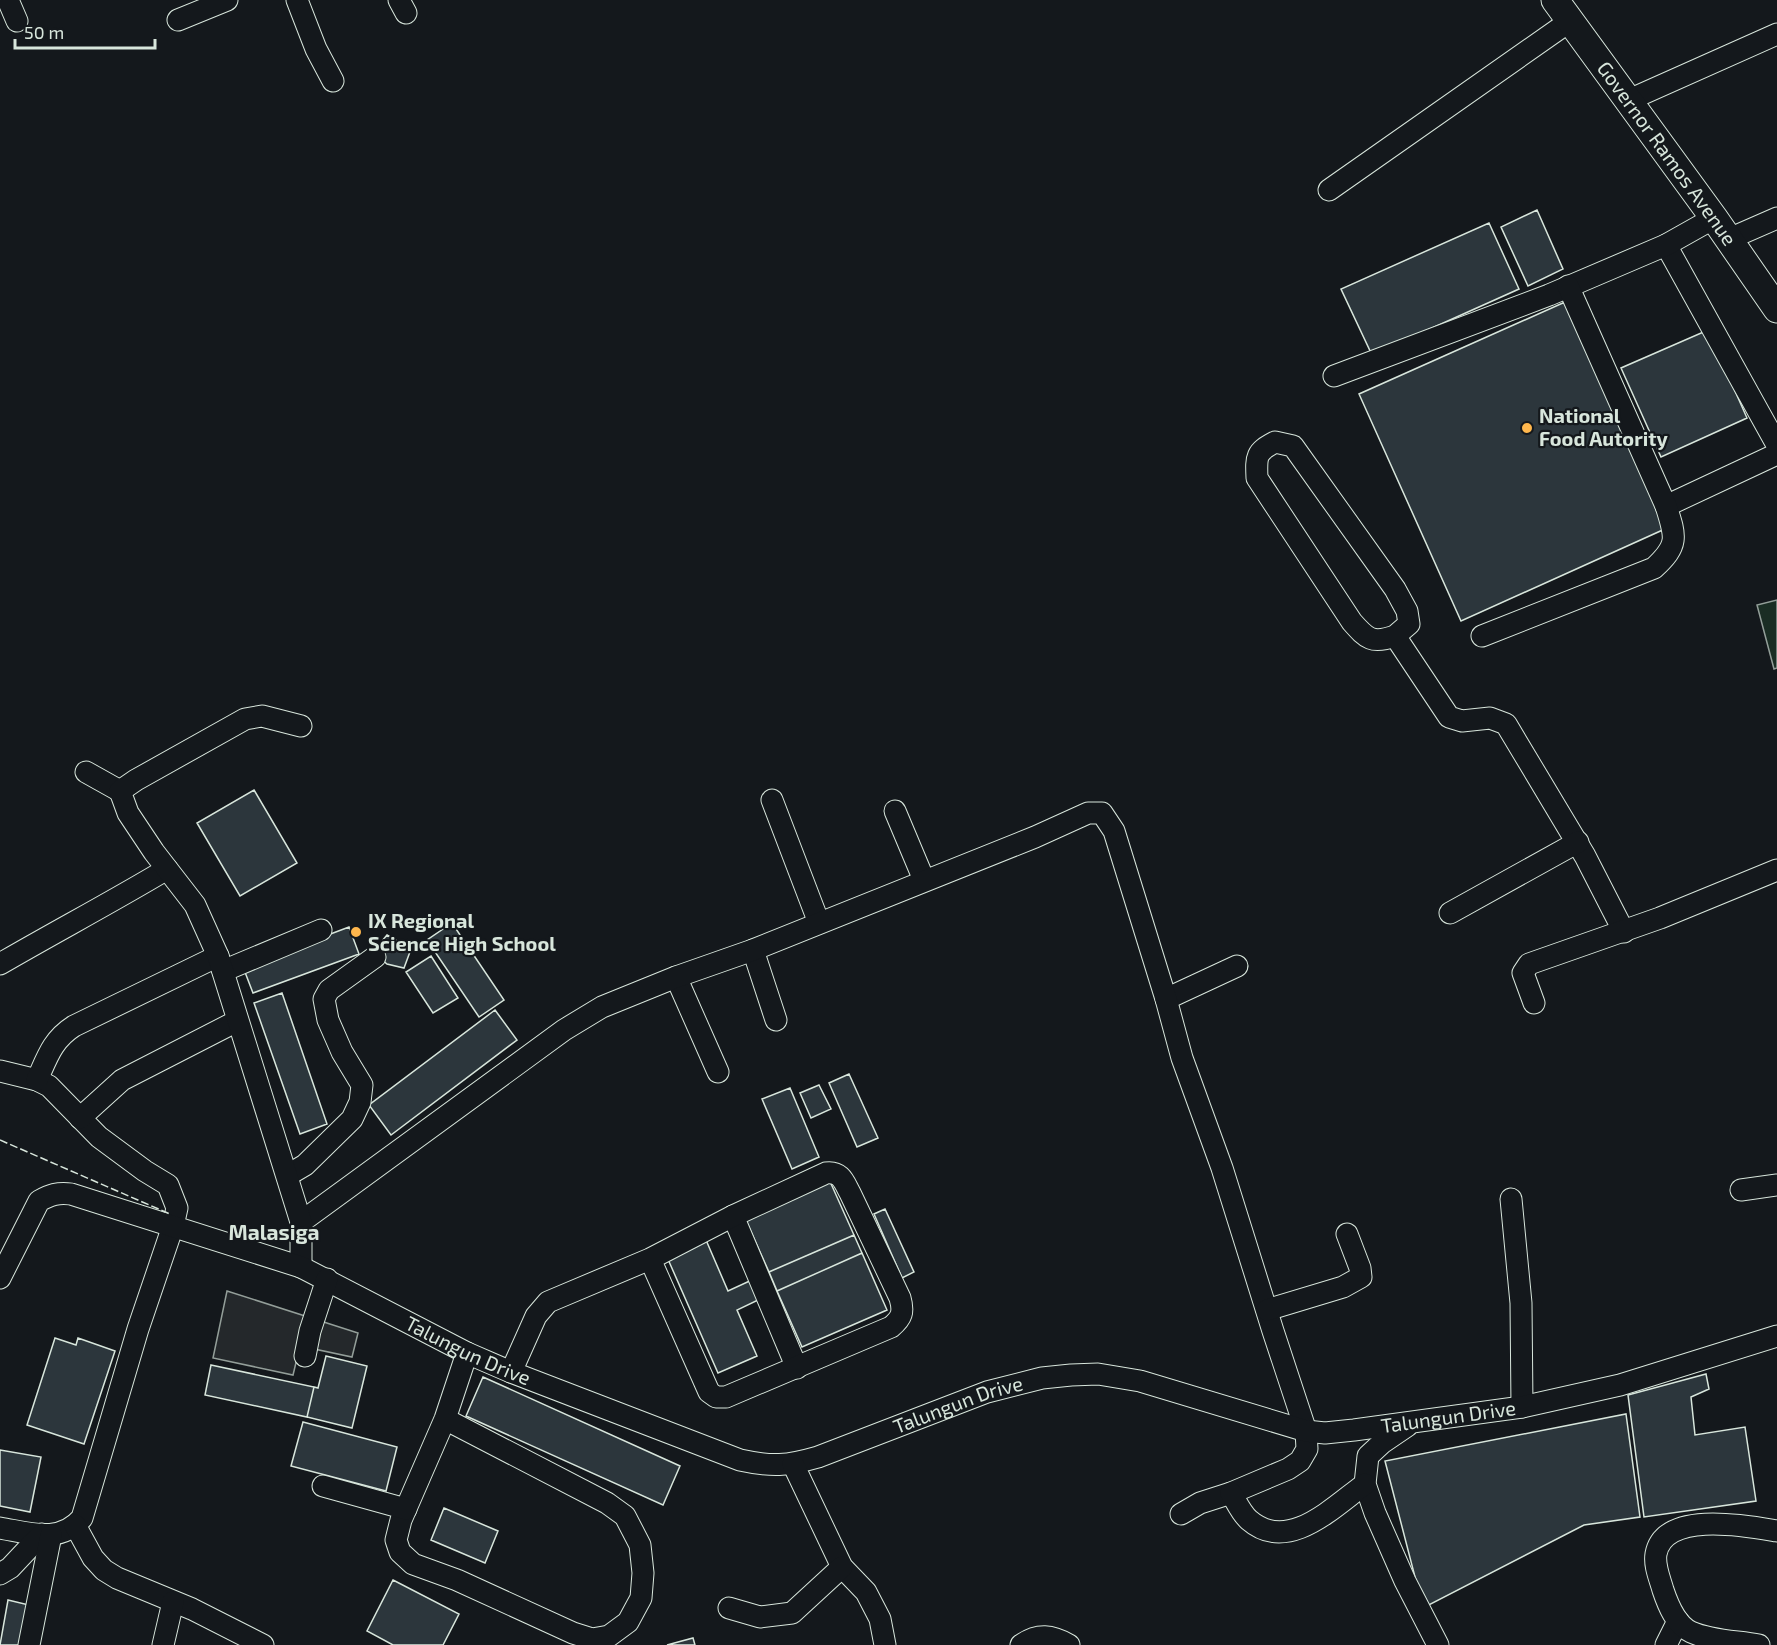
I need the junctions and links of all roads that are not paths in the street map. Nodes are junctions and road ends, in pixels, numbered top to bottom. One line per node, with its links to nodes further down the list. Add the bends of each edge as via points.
1 (227, 0): 4 (street)
2 (297, 0): 6 (street)
3 (1562, 10): 7 (main road, Governor Ramos Avenue); 8 (street)
4 (178, 20)
5 (1777, 34): 7 (street)
6 (333, 81)
7 (1629, 100): 10 (main road, Governor Ramos Avenue)
8 (1329, 190)
9 (1777, 218): 10 (street)
10 (1722, 228): 11 (street); 13 (main road, Governor Ramos Avenue)
11 (1666, 245): 12 (street); 15 (street)
12 (1568, 286): 14 (street); 17 (street)
13 (1777, 309)
14 (1334, 376)
15 (1777, 445)
16 (1777, 454): 17 (street)
17 (1666, 506): 19 (street, via 1673,544 1669,555 1654,568)
18 (1395, 636): 18 (street, via 1382,641 1367,638 1352,622 1257,478 1260,450 1275,442 1293,446 1407,611 1409,624); 25 (street, via 1449,717 1462,721 1490,718 1506,724)
19 (1482, 636)
20 (301, 726): 22 (street, via 262,716 245,719)
21 (86, 772): 22 (street)
22 (120, 791): 26 (street, via 128,813)
23 (772, 800): 30 (street)
24 (896, 811): 28 (street)
25 (1578, 842): 29 (street); 32 (street)
26 (167, 869): 35 (street, via 195,905); 36 (street)
27 (1777, 870): 32 (street)
28 (924, 880): 30 (street); 39 (street, via 1088,813 1102,813 1114,831)
29 (1450, 913)
30 (819, 922): 33 (street)
31 (321, 930): 35 (street)
32 (1624, 932): 40 (street, via 1529,964 1523,973)
33 (753, 950): 38 (street); 41 (street)
34 (375, 957): 47 (street, via 329,990 324,999 342,1052 362,1085 360,1102 352,1119 305,1165)
35 (221, 963): 42 (street); 45 (street, via 61,1034)
36 (0, 964)
37 (1237, 966): 39 (street)
38 (676, 977): 44 (street); 52 (street, via 602,1007 564,1030)
39 (1167, 999): 59 (street, via 1182,1058)
40 (1534, 1003)
41 (776, 1020)
42 (237, 1021): 46 (street, via 122,1080); 47 (street)
43 (0, 1071): 45 (street)
44 (718, 1072)
45 (37, 1080): 46 (street, via 49,1086)
46 (80, 1118): 53 (street, via 119,1154 168,1185 177,1208)
47 (288, 1176): 52 (street)
48 (1777, 1185): 49 (street)
49 (1741, 1190)
50 (1511, 1200): 65 (street, via 1521,1303)
51 (733, 1216): 55 (street); 63 (street); 63 (street, via 826,1173 841,1176 900,1298 903,1310 900,1320 891,1328)
52 (301, 1222): 56 (street)
53 (173, 1226): 56 (street, Talungun Drive); 57 (street, Talungun Drive, via 60,1192 39,1201); 75 (street, via 81,1518)
54 (1347, 1234): 59 (street, via 1361,1277 1343,1287)
55 (650, 1259): 63 (street, via 709,1392 726,1397); 64 (street, via 548,1302 536,1316)
56 (301, 1267): 58 (street, Talungun Drive)
57 (0, 1278)
58 (327, 1279): 61 (street, Talungun Drive); 62 (street)
59 (1267, 1310): 68 (street)
60 (1777, 1336): 65 (street, Talungun Drive, via 1620,1385)
61 (467, 1353): 64 (street, Talungun Drive); 66 (street)
62 (305, 1356)
63 (797, 1368)
64 (511, 1372): 69 (street, Talungun Drive, via 740,1460 766,1466)
65 (1522, 1407): 67 (street, Talungun Drive)
66 (445, 1419): 73 (street); 73 (street, via 626,1516 640,1545 641,1599 628,1622 609,1636 592,1639 573,1633 413,1564 400,1552 396,1540)
67 (1410, 1424): 68 (street, Talungun Drive, via 1325,1433); 70 (street, via 1368,1456)
68 (1306, 1431): 69 (street, Talungun Drive, via 1140,1381 1098,1374 1071,1375 987,1392); 72 (street, via 1307,1449 1300,1461)
69 (793, 1464): 79 (street)
70 (1365, 1484): 72 (street, via 1308,1526 1283,1532 1268,1532 1248,1519); 90 (street, via 1405,1581)
71 (323, 1486): 73 (street)
72 (1231, 1493): 74 (street)
73 (405, 1509)
74 (1181, 1514)
75 (75, 1525): 78 (street); 81 (street, via 104,1570)
76 (0, 1528): 78 (street)
77 (1777, 1531): 83 (street, via 1737,1524 1672,1531 1656,1553 1657,1570)
78 (47, 1535): 80 (street); 85 (street)
79 (842, 1567): 82 (street, via 792,1613 760,1617); 87 (street, via 866,1592 880,1619)
80 (1, 1578)
81 (173, 1602): 84 (street); 86 (street)
82 (729, 1608)
83 (1678, 1621): 91 (street); 92 (street, via 1689,1631)
84 (252, 1643)
85 (28, 1645)
86 (163, 1645)
87 (885, 1645)
88 (1021, 1645): 89 (street, via 1032,1638 1053,1636)
89 (1069, 1645)
90 (1438, 1645)
91 (1666, 1645)
92 (1759, 1645)

